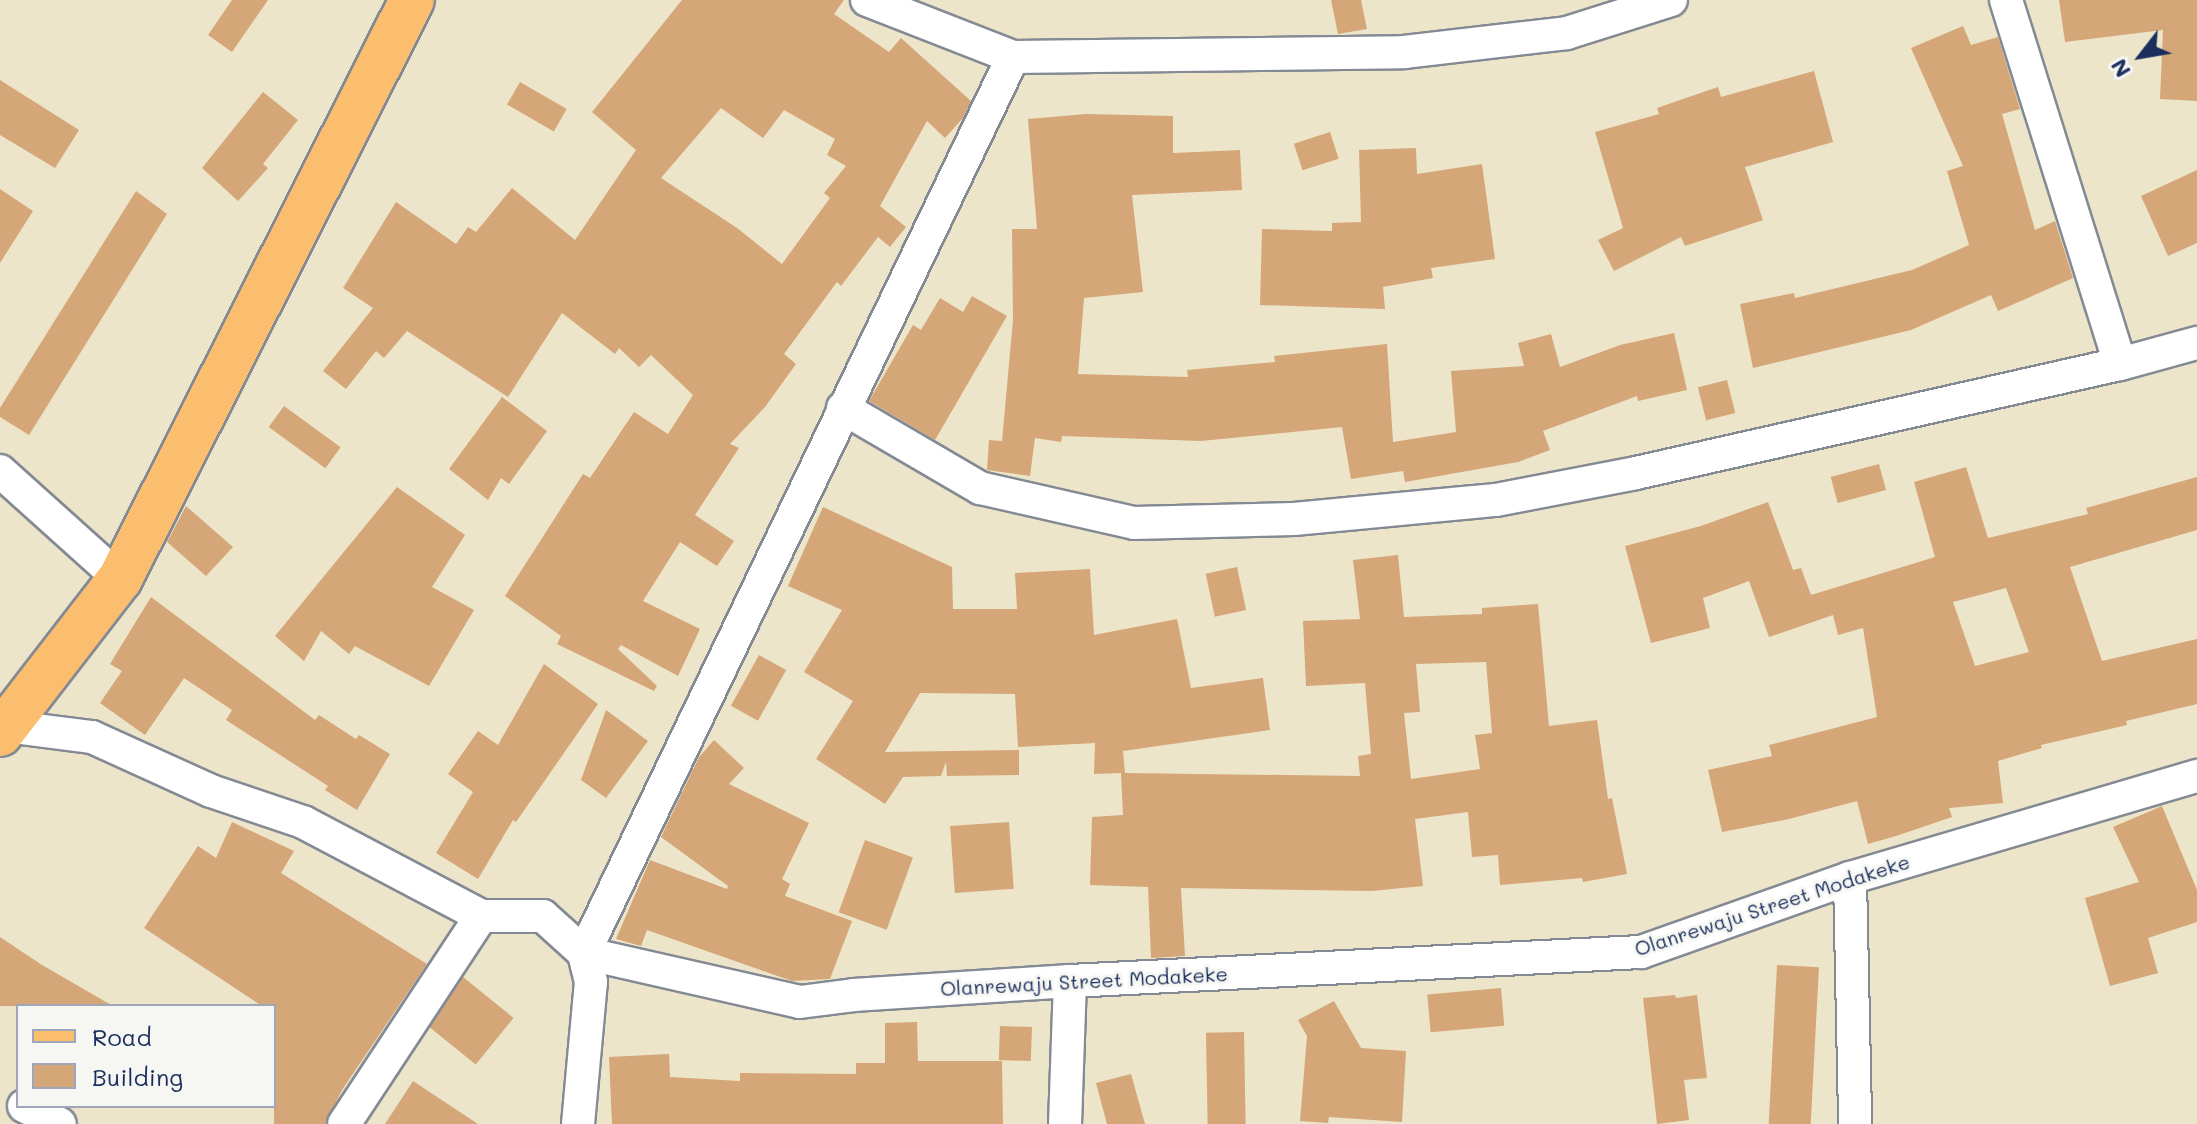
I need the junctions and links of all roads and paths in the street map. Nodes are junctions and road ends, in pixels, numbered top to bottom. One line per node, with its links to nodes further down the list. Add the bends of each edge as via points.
1 (412, 0): 10 (main road)
2 (867, 0): 5 (street)
3 (1671, 0): 5 (street, via 1567,33 1404,52)
4 (2006, 0): 7 (street)
5 (1013, 57): 8 (street)
6 (2197, 343): 7 (street)
7 (2120, 364): 8 (street, via 1496,500 1294,519 1134,523 980,488)
8 (843, 408): 15 (street)
9 (0, 471): 10 (street)
10 (120, 579): 11 (main road)
11 (2, 730): 14 (street, Olanrewaju Street Modakeke, via 92,737 211,791 303,822)
12 (2197, 776): 13 (street, Olanrewaju Street Modakeke)
13 (1850, 878): 16 (street, Olanrewaju Street Modakeke, via 1641,952); 22 (street)
14 (481, 916): 15 (street, Olanrewaju Street Modakeke, via 543,916); 19 (street)
15 (584, 953): 16 (street, Olanrewaju Street Modakeke, via 800,1002); 20 (street, via 591,982)
16 (1070, 981): 21 (street)
17 (28, 1108): 18 (street)
18 (60, 1124)
19 (344, 1124)
20 (578, 1124)
21 (1065, 1124)
22 (1855, 1124)

